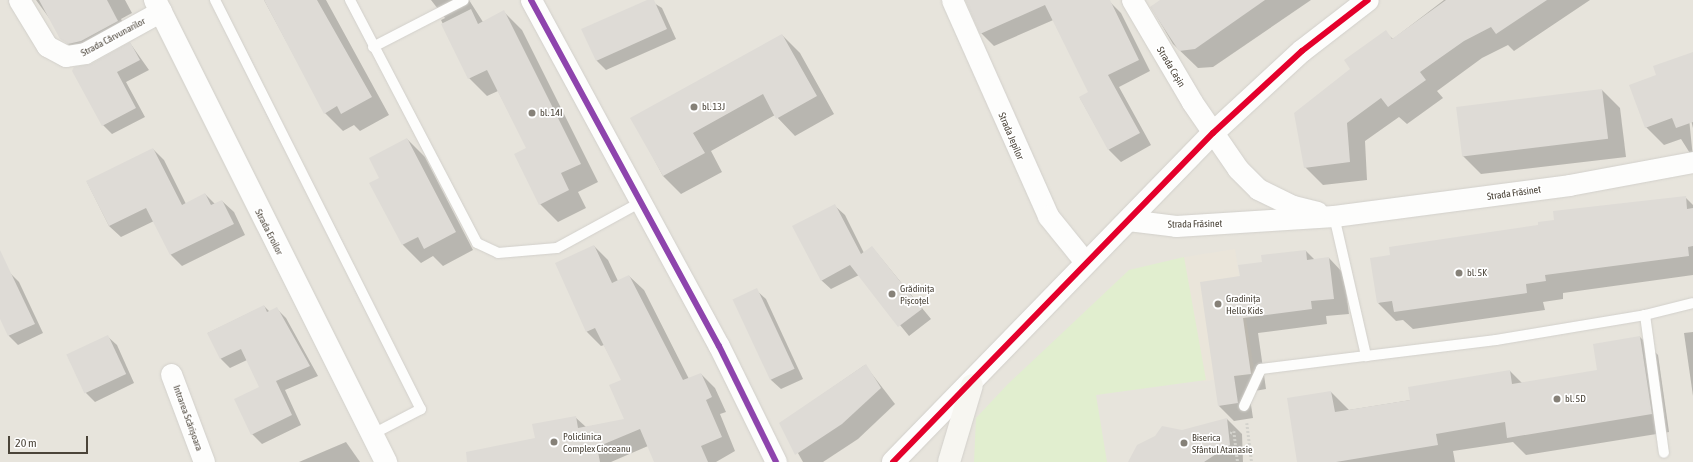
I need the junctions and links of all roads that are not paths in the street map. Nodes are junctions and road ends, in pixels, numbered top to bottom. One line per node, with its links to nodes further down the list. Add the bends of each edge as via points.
1 (19, 0): 9 (street, Strada Cărvunarilor, via 47,46 66,56 85,53)
2 (215, 0): 23 (lane, via 421,409)
3 (350, 0): 10 (lane)
4 (464, 0): 10 (lane)
5 (531, 0): 13 (street)
6 (952, 0): 16 (street, Strada Jepilor, via 1048,216)
7 (1132, 0): 11 (street, Strada Cașin)
8 (1368, 0): 11 (street, via 1302,51)
9 (158, 6): 23 (street, Strada Eroilor)
10 (373, 47): 13 (lane, via 477,243 498,253 557,248)
11 (1213, 133): 14 (street, Strada Frăsinet, via 1238,169 1258,188 1293,206); 15 (street)
12 (1693, 162): 14 (street, Strada Frăsinet, via 1569,185)
13 (641, 202): 28 (street, via 720,346)
14 (1334, 216): 15 (street, Strada Frăsinet, via 1183,226); 19 (lane)
15 (1128, 220): 16 (street)
16 (1086, 263): 21 (street)
17 (1693, 303): 18 (lane)
18 (1645, 315): 19 (lane, via 1496,340); 25 (lane)
19 (1366, 356): 22 (lane, via 1261,369)
20 (171, 374): 26 (street, Intrarea Scărișoara)
21 (972, 385): 24 (main road); 29 (street)
22 (1244, 406)
23 (373, 434): 27 (street, Strada Eroilor)
24 (952, 452): 30 (main road)
25 (1664, 453)
26 (204, 462)
27 (386, 462)
28 (776, 462)
29 (893, 462)
30 (963, 462)

